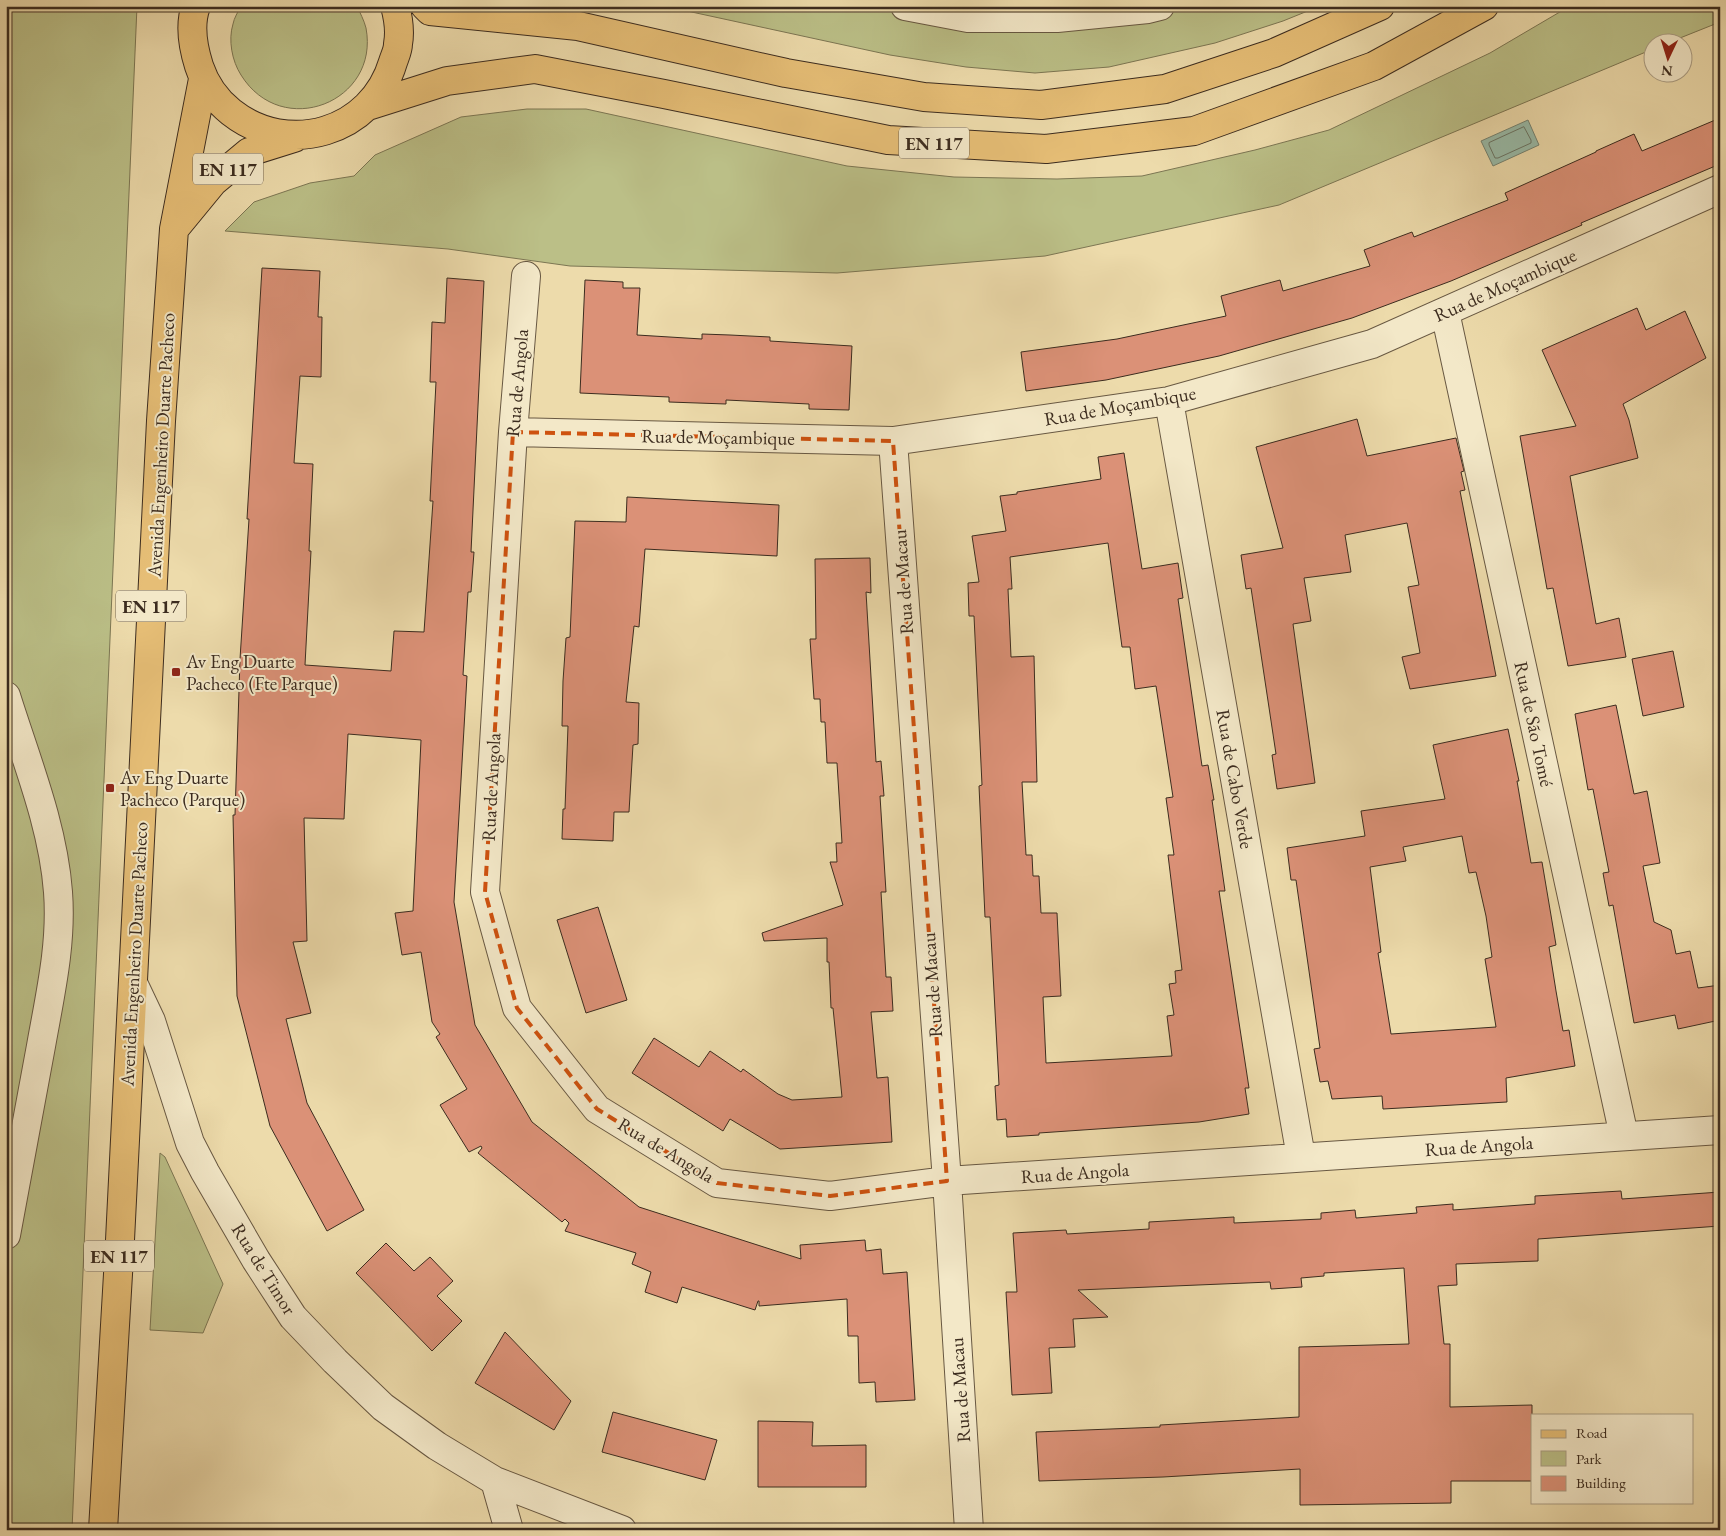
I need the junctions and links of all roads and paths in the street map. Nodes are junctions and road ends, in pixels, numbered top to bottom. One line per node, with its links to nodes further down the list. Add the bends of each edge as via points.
1 (196, 6): 8 (main road, EN 117, via 193,47)
2 (395, 6): 9 (main road, EN 117, via 399,44 389,77)
3 (425, 6): 6 (main road, EN 117, via 430,11 578,26 786,73 924,97 1040,105 1165,89 1274,53)
4 (905, 6): 5 (street, via 968,18 1057,18)
5 (1160, 6)
6 (1380, 6)
7 (1484, 6): 9 (main road, EN 117, via 1374,66 1194,131 1046,149 888,140 535,69 448,81)
8 (203, 79): 10 (main road, EN 117, via 220,103 243,122 271,133); 12 (main road, Avenida Engenheiro Duarte Pacheco / EN 117)
9 (368, 106): 10 (main road, EN 117, via 325,132)
10 (300, 136): 12 (main road, EN 117, via 249,152 213,182)
11 (1720, 189): 14 (street, Rua de Moçambique)
12 (174, 229): 19 (main road, Avenida Engenheiro Duarte Pacheco / EN 117, via 161,421)
13 (526, 276): 16 (street, Rua de Angola)
14 (1445, 312): 15 (street, Rua de Moçambique, via 1372,344); 21 (street, Rua de São Tomé)
15 (1169, 401): 17 (street, Rua de Moçambique); 22 (street, Rua de Cabo Verde)
16 (513, 432): 17 (street, Rua de Moçambique); 23 (street, Rua de Angola, via 485,892 517,1008 597,1109 718,1183 830,1196)
17 (893, 441): 23 (street, Rua de Macau)
18 (6, 696): 24 (street, via 47,827 54,860 58,941)
19 (133, 983): 25 (street, Rua de Timor, via 151,1021 190,1142 256,1260 293,1317 383,1407 437,1446); 26 (main road, Avenida Engenheiro Duarte Pacheco / EN 117)
20 (1720, 1130): 21 (street, Rua de Angola)
21 (1624, 1136): 22 (street, Rua de Angola)
22 (1301, 1157): 23 (street, Rua de Angola)
23 (947, 1181): 29 (street, Rua de Macau)
24 (6, 1236)
25 (495, 1481): 27 (street); 28 (street, Rua de Timor)
26 (103, 1530)
27 (509, 1530)
28 (622, 1530)
29 (970, 1530)

